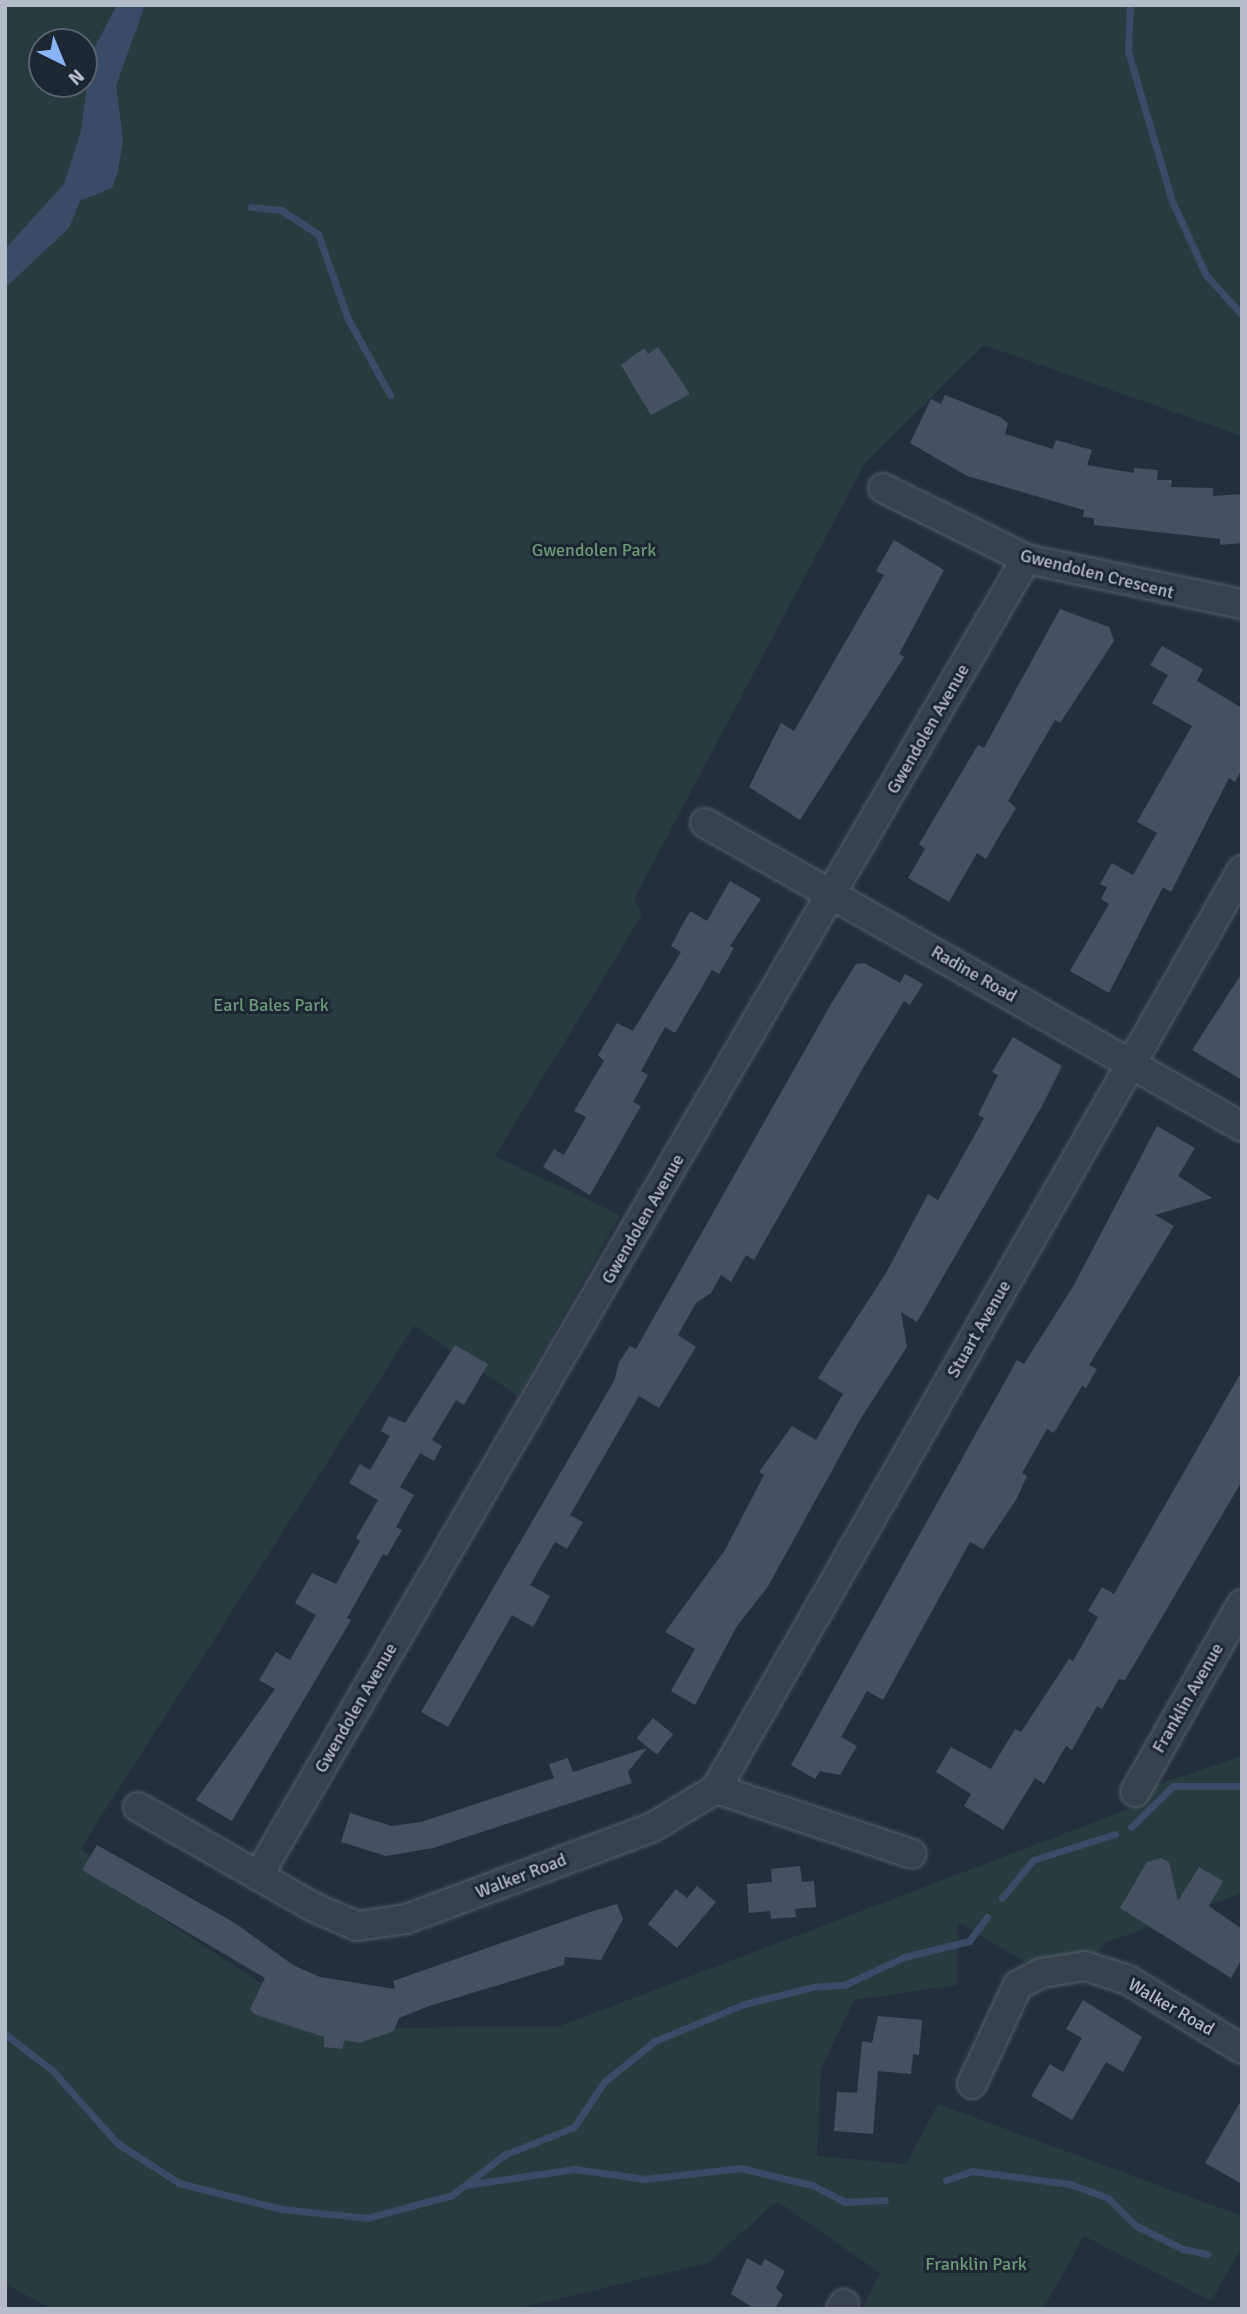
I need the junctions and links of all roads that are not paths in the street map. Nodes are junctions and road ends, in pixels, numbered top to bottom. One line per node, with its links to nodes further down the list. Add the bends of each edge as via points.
1 (883, 488): 2 (street, Gwendolen Crescent)
2 (1026, 559): 3 (street, Gwendolen Crescent); 6 (street, Gwendolen Avenue)
3 (1242, 604)
4 (705, 823): 6 (street, Radine Road)
5 (1242, 870): 7 (street, Stuart Avenue)
6 (834, 893): 7 (street, Radine Road); 14 (street, Gwendolen Avenue)
7 (1132, 1063): 8 (street, Radine Road); 10 (street, Stuart Avenue)
8 (1242, 1127)
9 (1242, 1604): 11 (street, Franklin Avenue)
10 (716, 1789): 13 (street); 14 (street, Walker Road, via 653,1826 407,1919 357,1926)
11 (1135, 1792)
12 (138, 1807): 14 (street, Walker Road)
13 (912, 1854)
14 (258, 1876)
15 (1242, 2049): 16 (street, Walker Road, via 1128,1980 1085,1966 1042,1973 1018,1985)
16 (972, 2084)

